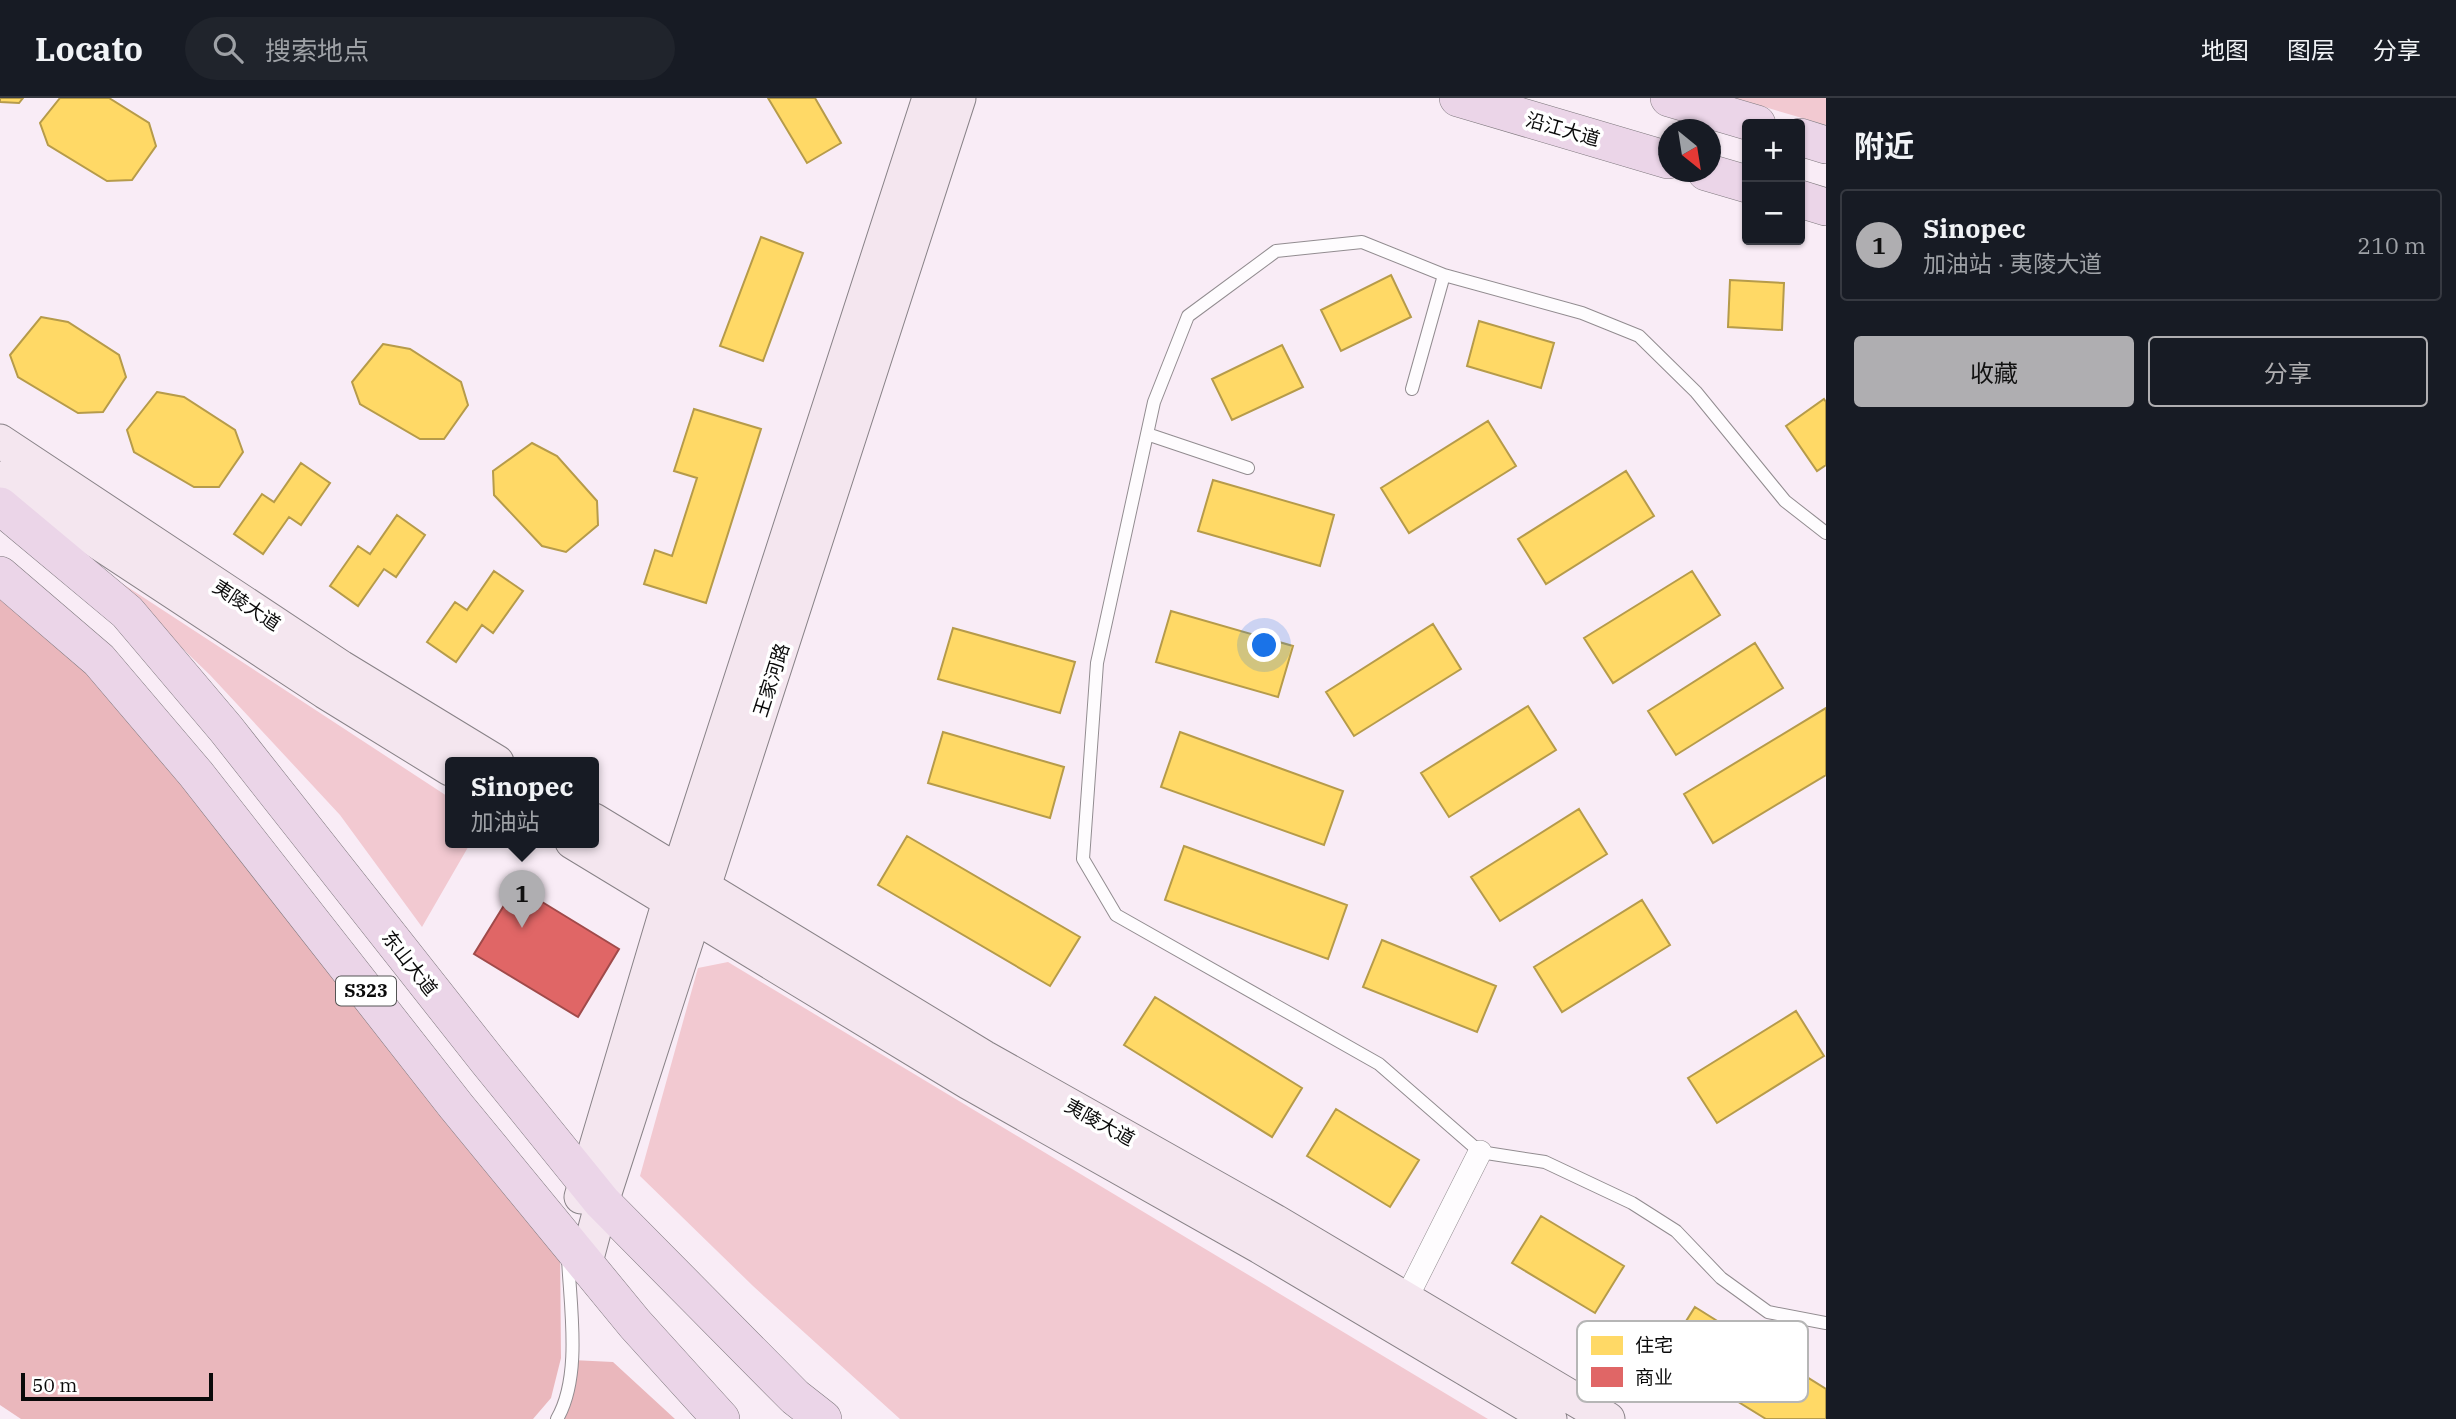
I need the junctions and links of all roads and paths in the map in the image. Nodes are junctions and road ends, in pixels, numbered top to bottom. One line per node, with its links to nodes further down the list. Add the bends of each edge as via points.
1 (929, 98): 26 (main road, 王家河路)
2 (959, 98): 26 (main road, 王家河路)
3 (1458, 98): 8 (main road, 沿江大道)
4 (1669, 98): 5 (main road)
5 (1742, 120)
6 (1805, 139): 7 (main road)
7 (1826, 145)
8 (1658, 157)
9 (1721, 176): 10 (main road)
10 (1742, 183)
11 (1805, 201): 12 (main road)
12 (1826, 207)
13 (1444, 275): 14 (lane); 15 (lane, via 1362,243 1276,251 1188,316 1154,402); 20 (lane, via 1582,313 1639,336 1696,391 1785,501)
14 (1412, 390)
15 (1147, 434): 17 (lane); 27 (lane, via 1097,663 1083,859 1116,915 1379,1063)
16 (0, 441): 22 (main road, 夷陵大道, via 341,667)
17 (1248, 468)
18 (0, 478): 23 (main road, 夷陵大道)
19 (0, 506): 28 (main road, 东山大道, via 127,612 226,729)
20 (1826, 533)
21 (0, 575): 29 (main road, S323, via 99,660 196,774 456,1106)
22 (490, 757)
23 (445, 766)
24 (599, 824): 26 (main road, 夷陵大道)
25 (585, 848): 26 (main road, 夷陵大道)
26 (687, 894): 28 (main road, 王家河路); 30 (main road, 夷陵大道, via 984,1057); 37 (main road, 夷陵大道, via 969,1083 1260,1247)
27 (1480, 1152): 30 (street); 31 (lane, via 1545,1162 1632,1203 1676,1231 1721,1278 1768,1312)
28 (593, 1192): 29 (main road, 王家河路); 36 (main road, 东山大道, via 794,1397)
29 (577, 1251): 34 (lane, via 572,1360 565,1405); 35 (main road, S323)
30 (1408, 1300): 32 (main road, 夷陵大道)
31 (1826, 1323)
32 (1577, 1401)
33 (1579, 1402): 38 (main road, 夷陵大道)
34 (557, 1419)
35 (721, 1419)
36 (823, 1419)
37 (1550, 1419)
38 (1608, 1419)

